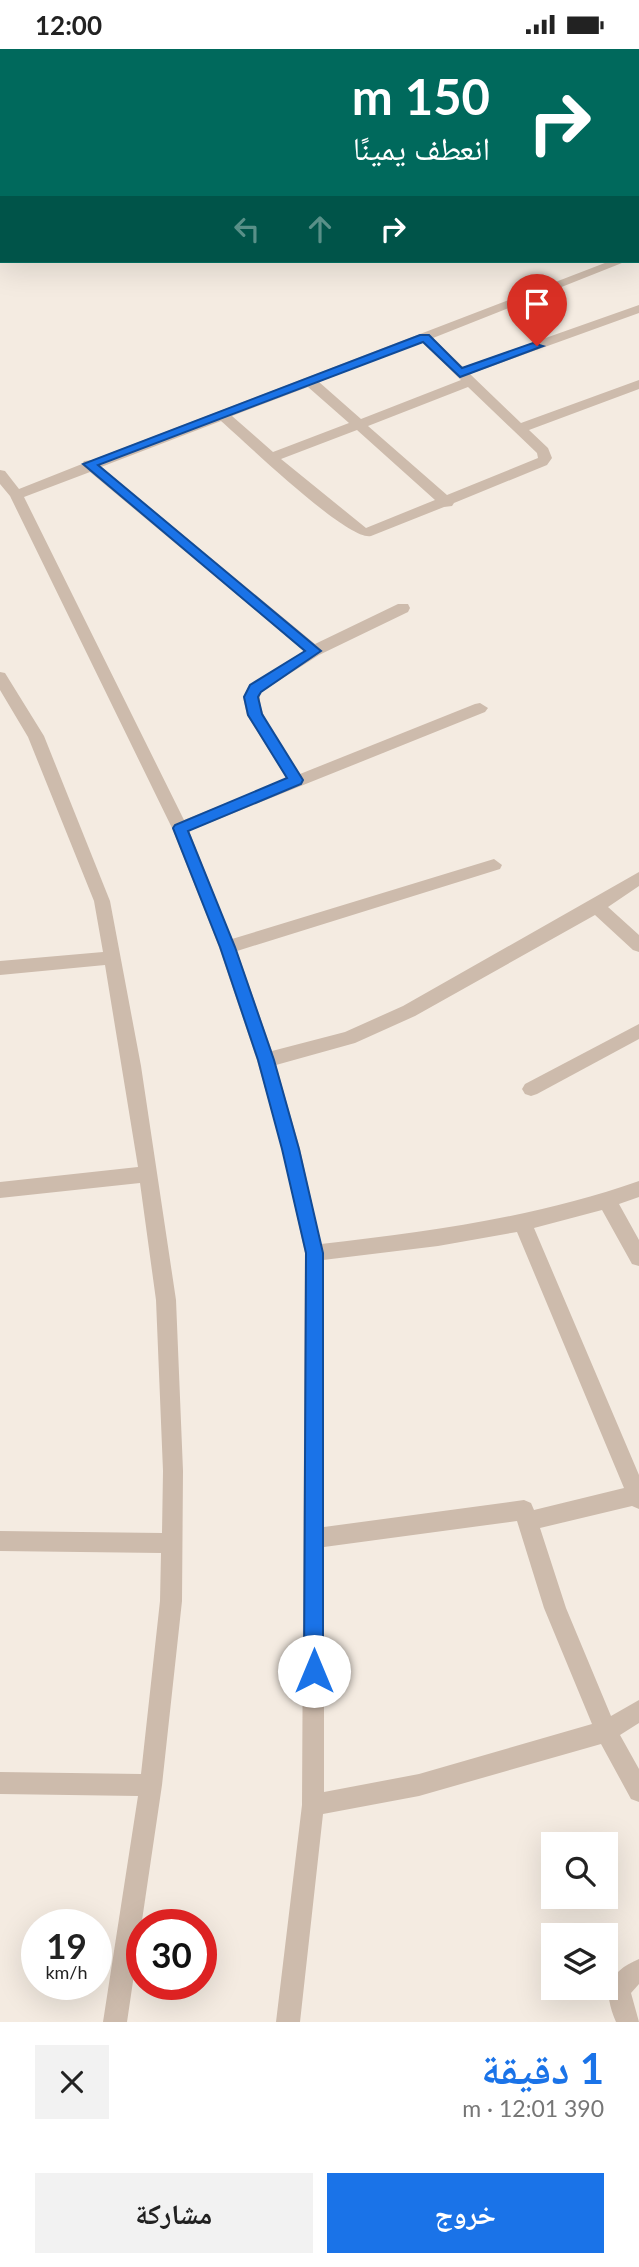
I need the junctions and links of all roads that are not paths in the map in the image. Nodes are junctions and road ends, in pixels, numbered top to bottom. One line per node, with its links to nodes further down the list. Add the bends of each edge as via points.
1 (616, 263): 3 (street)
2 (639, 309): 4 (street)
3 (425, 338): 4 (street); 5 (street)
4 (465, 378): 8 (street); 9 (street)
5 (310, 381): 7 (street); 8 (street)
6 (639, 384): 9 (street)
7 (222, 414): 10 (street); 11 (street)
8 (358, 423): 10 (street); 14 (street)
9 (517, 429): 14 (street, via 542,451 542,463)
10 (271, 458): 14 (street, via 366,533)
11 (89, 464): 13 (street); 16 (street)
12 (0, 474): 13 (street)
13 (16, 495): 20 (street)
14 (447, 503)
15 (403, 608): 16 (street)
16 (314, 651): 19 (street, via 255,689 251,697 255,715)
17 (0, 677): 26 (street, via 36,736 102,901)
18 (480, 708): 19 (street)
19 (296, 780): 20 (street)
20 (180, 828): 25 (street)
21 (494, 865): 25 (street)
22 (639, 877): 23 (street)
23 (596, 907): 24 (street); 29 (street, via 379,1025 349,1038)
24 (639, 945)
25 (228, 947): 29 (street)
26 (112, 958): 27 (street); 31 (street)
27 (0, 968)
28 (639, 1031): 30 (street)
29 (266, 1060): 36 (street)
30 (531, 1089)
31 (147, 1174): 33 (street); 42 (street, via 166,1300)
32 (639, 1189): 34 (street)
33 (0, 1190)
34 (607, 1201): 35 (street); 37 (street)
35 (522, 1222): 36 (street, via 427,1241); 38 (street)
36 (314, 1253): 40 (street)
37 (639, 1258)
38 (638, 1497): 39 (street)
39 (529, 1521): 40 (street, via 521,1509); 44 (street, via 555,1608)
40 (314, 1538): 48 (street)
41 (0, 1541): 42 (street)
42 (172, 1543): 46 (street, via 171,1601)
43 (639, 1711): 44 (street)
44 (606, 1731): 47 (street); 48 (street, via 419,1785)
45 (0, 1783): 46 (street)
46 (151, 1785): 50 (street)
47 (639, 1791)
48 (313, 1805): 51 (street)
49 (639, 1971): 52 (street, via 622,1983 619,1991)
50 (115, 2022)
51 (288, 2022)
52 (628, 2022)

